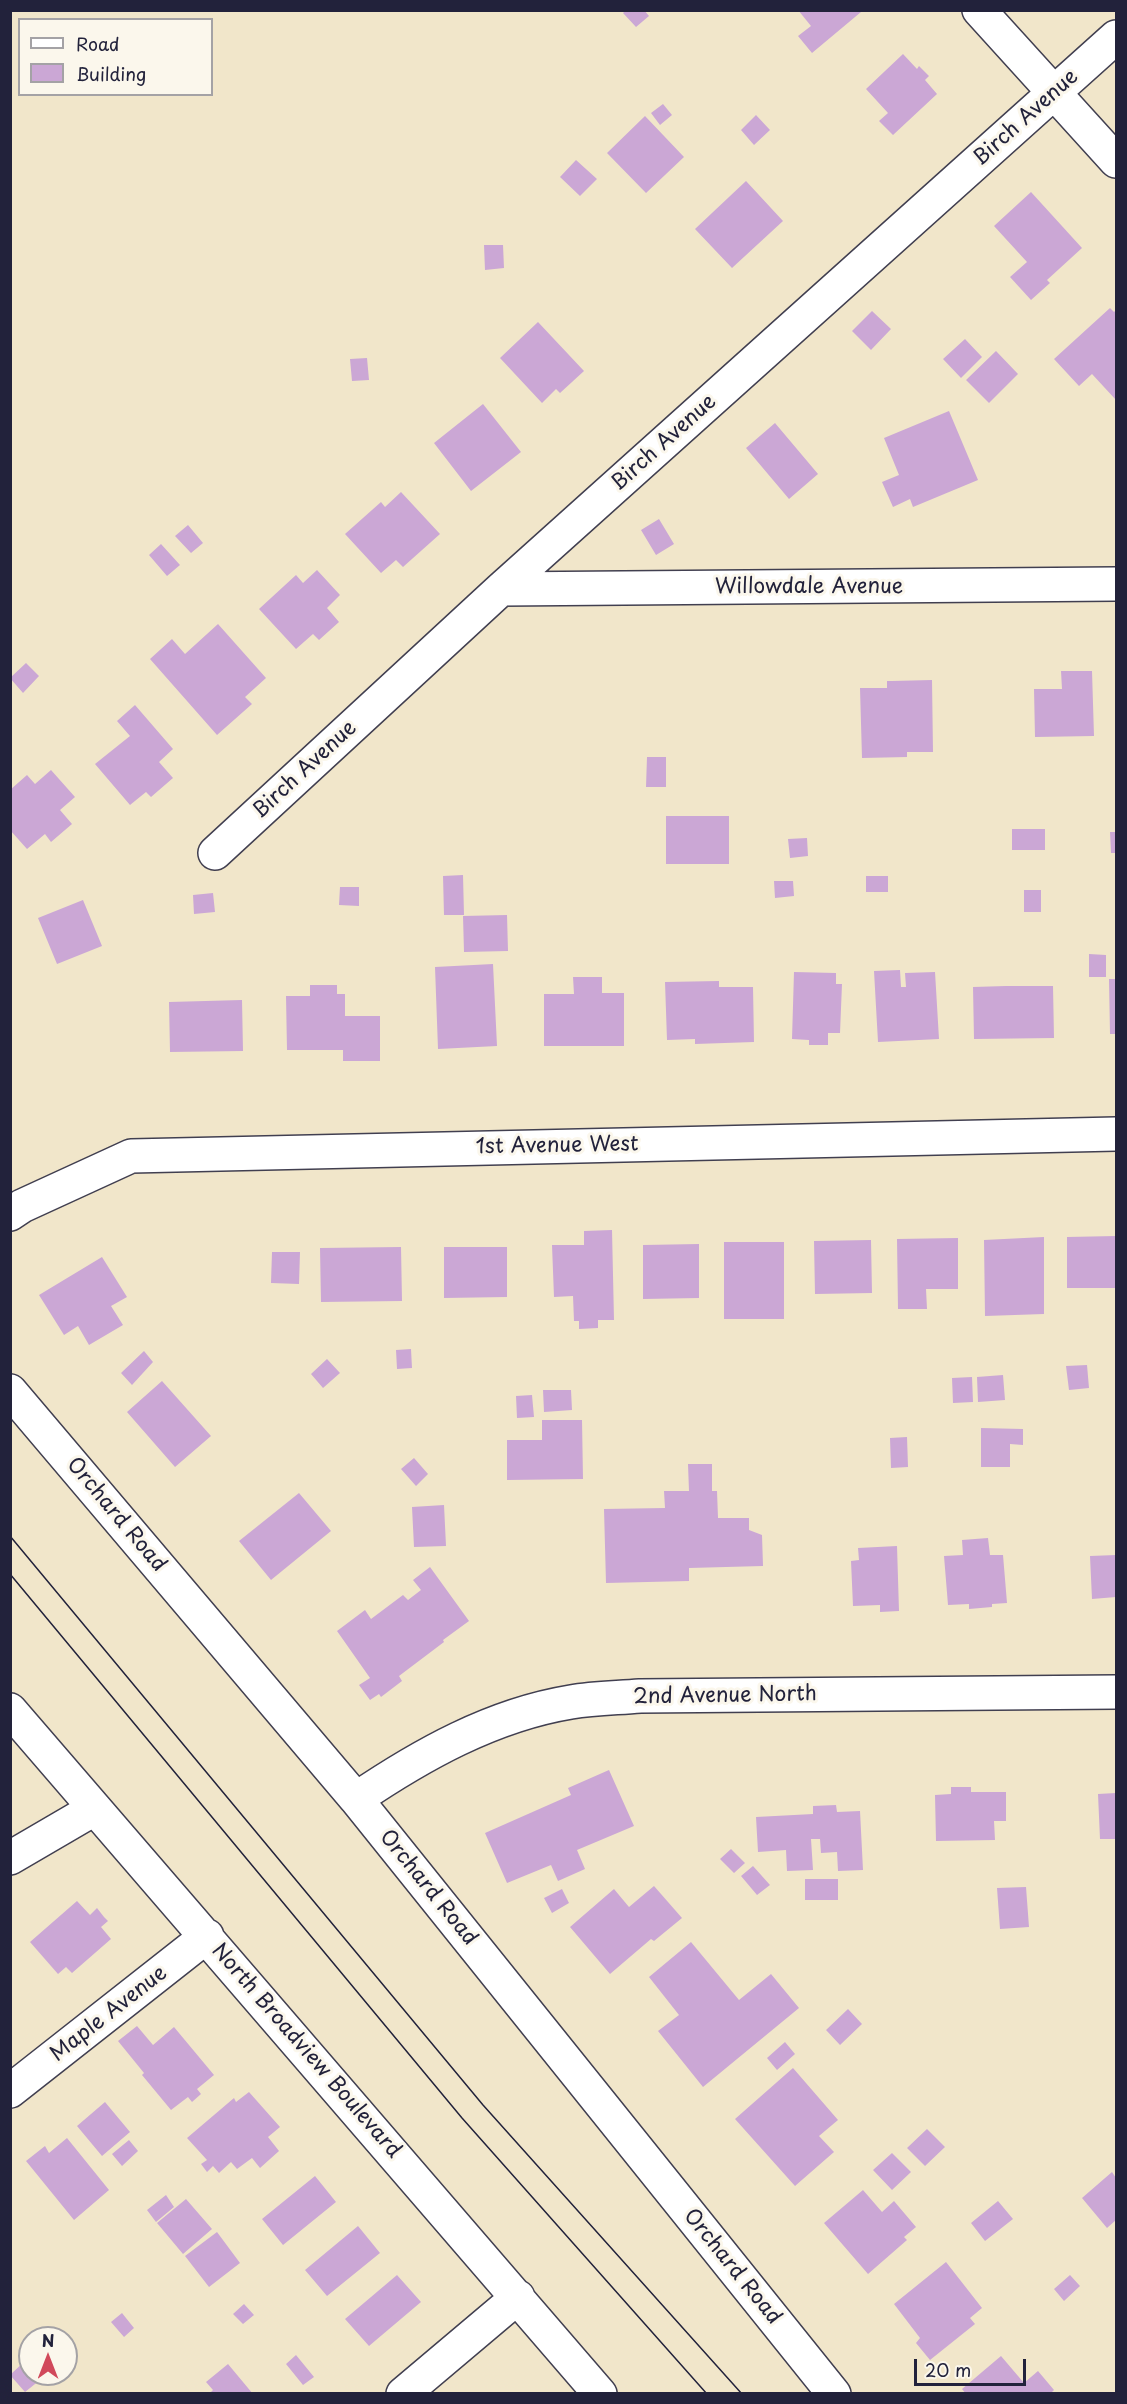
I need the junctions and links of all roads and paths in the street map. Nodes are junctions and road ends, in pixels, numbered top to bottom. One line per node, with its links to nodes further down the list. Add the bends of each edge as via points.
1 (979, 10): 3 (street)
2 (1116, 37): 3 (street, Birch Avenue)
3 (1054, 94): 4 (street); 6 (street, Birch Avenue)
4 (1116, 161)
5 (1116, 584): 6 (street, Willowdale Avenue)
6 (501, 589): 7 (street, Birch Avenue)
7 (215, 853)
8 (1116, 1134): 9 (street, 1st Avenue West, via 131,1156)
9 (10, 1214)
10 (10, 1391): 13 (street, Orchard Road)
11 (1116, 1692): 13 (street, 2nd Avenue North, via 640,1696 571,1702 520,1715 462,1737 407,1765)
12 (10, 1710): 14 (street, North Broadview Boulevard)
13 (356, 1799): 21 (street, Orchard Road)
14 (94, 1809): 15 (street); 16 (street, North Broadview Boulevard)
15 (10, 1858)
16 (207, 1936): 17 (street, Maple Avenue); 18 (street, North Broadview Boulevard)
17 (10, 2091)
18 (518, 2297): 19 (street); 20 (street, North Broadview Boulevard)
19 (403, 2394)
20 (600, 2394)
21 (834, 2394)

